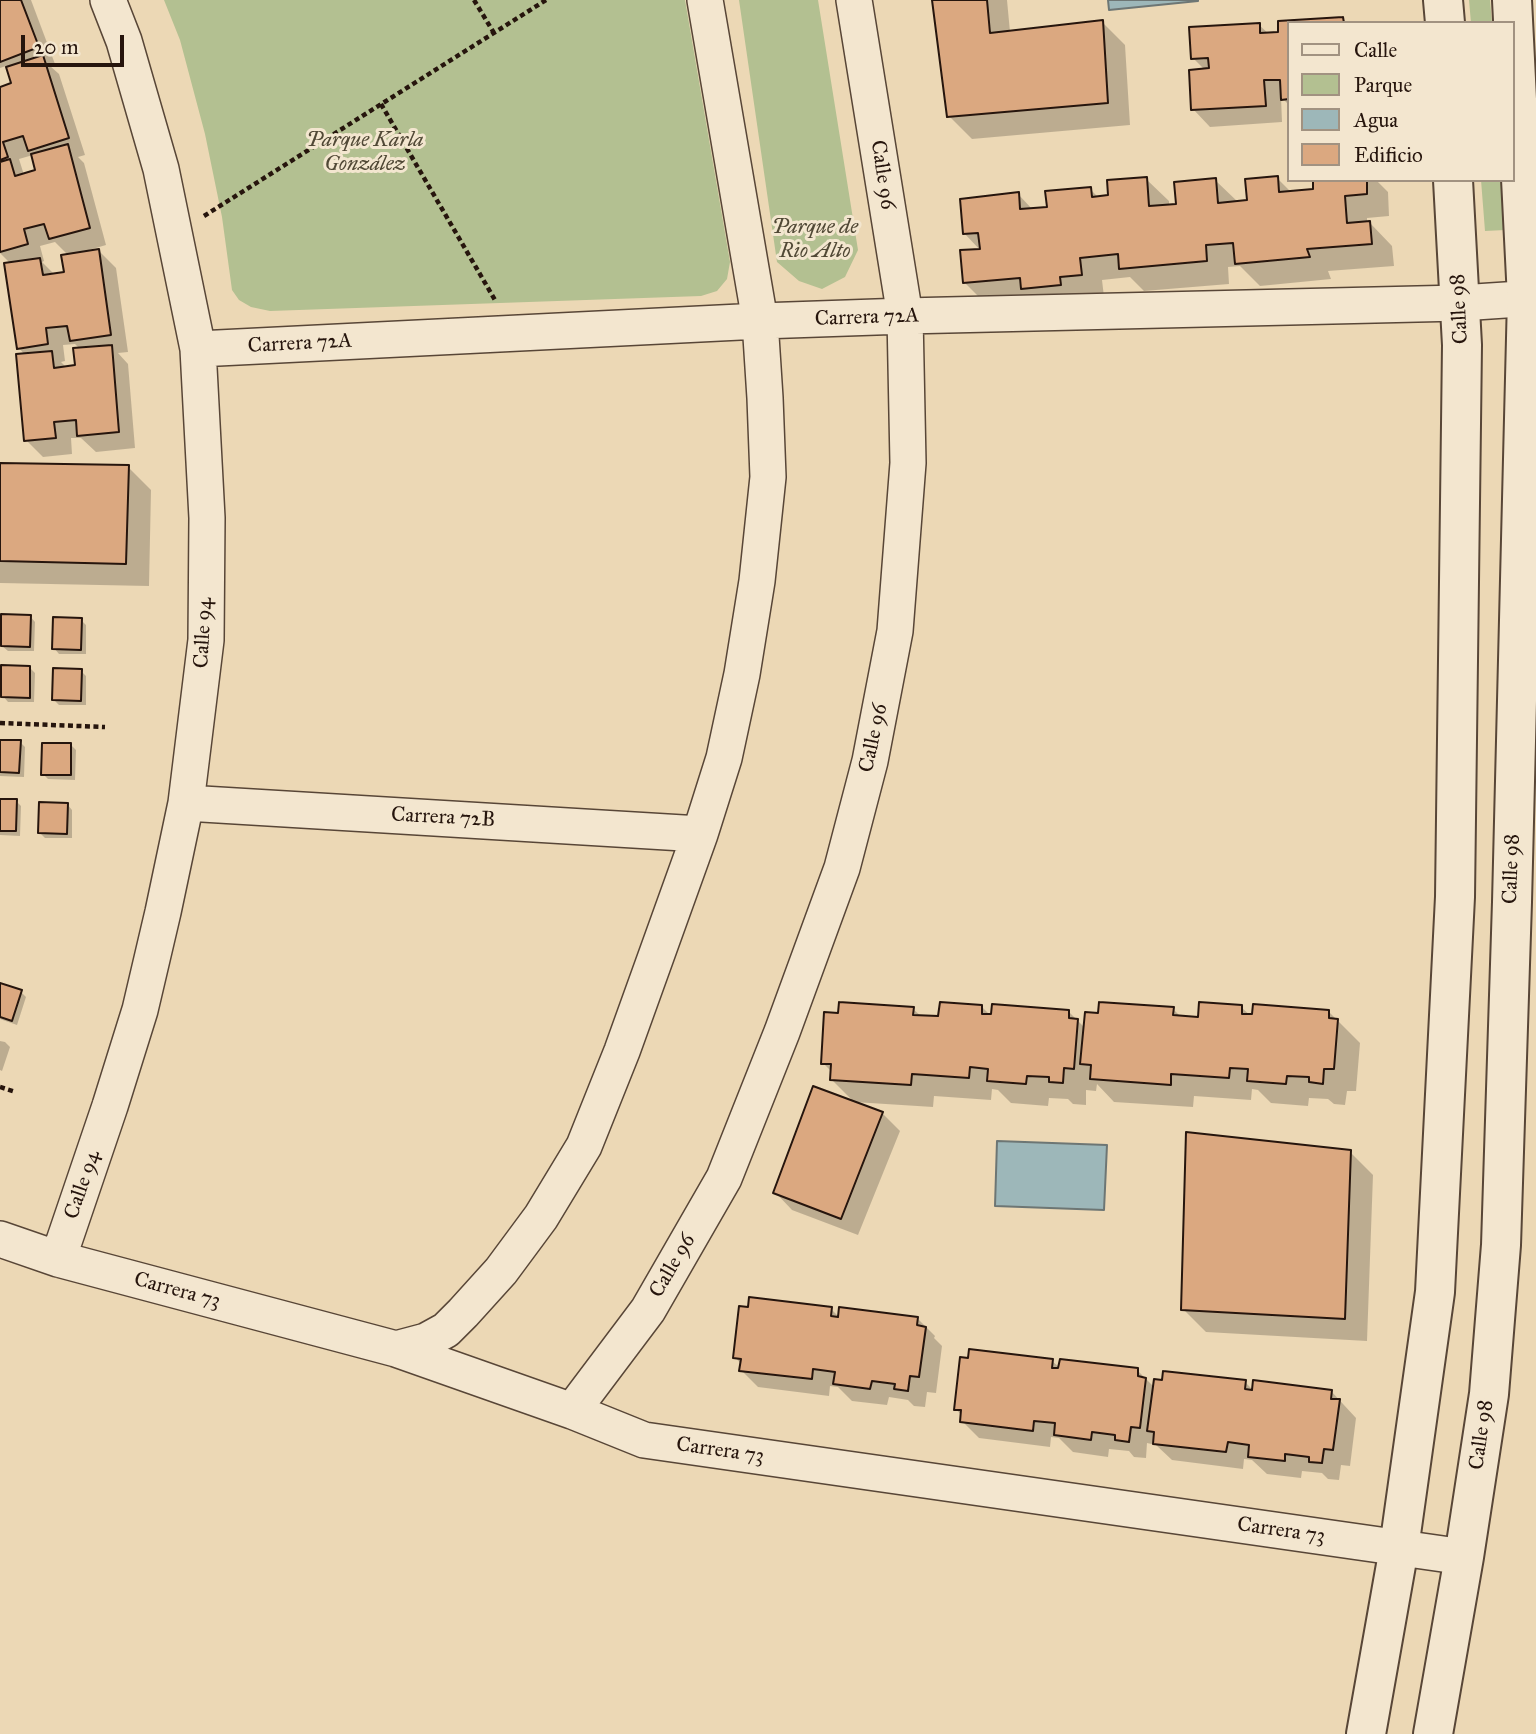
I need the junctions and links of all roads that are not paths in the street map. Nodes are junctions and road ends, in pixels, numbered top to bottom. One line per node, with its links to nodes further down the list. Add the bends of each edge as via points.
1 (108, 0): 14 (street, Calle 94, via 161,169)
2 (705, 0): 13 (street)
3 (854, 0): 12 (street, Calle 96)
4 (1443, 0): 6 (street)
5 (1512, 0): 7 (street, Calle 98)
6 (1445, 21)
7 (1513, 21)
8 (1515, 47): 10 (street, Calle 98)
9 (1453, 182): 11 (street, Calle 98)
10 (1531, 298): 11 (street, Carrera 72A); 22 (street, Calle 98, via 1500,1245 1489,1394)
11 (1460, 303): 12 (street, Carrera 72A); 21 (street, Calle 98, via 1455,897 1435,1292)
12 (905, 316): 13 (street, Carrera 72A); 20 (street, Calle 96, via 908,463 895,631 870,761 842,868 724,1178 648,1310)
13 (760, 321): 14 (street, Carrera 72A); 16 (street, via 768,477 757,581 724,758)
14 (198, 349): 15 (street, Calle 94, via 207,518 206,640)
15 (186, 803): 16 (street, Carrera 72B); 18 (street, Calle 94, via 140,1010)
16 (700, 834): 19 (street, via 622,1051 577,1158 502,1271 446,1330)
17 (0, 1239): 18 (street, Carrera 73)
18 (58, 1259): 19 (street, Carrera 73)
19 (396, 1349): 20 (street, Carrera 73)
20 (572, 1411): 21 (street, Carrera 73, via 644,1440)
21 (1399, 1548): 22 (street, Carrera 73); 23 (street, Calle 98)
22 (1464, 1557): 24 (street, Calle 98)
23 (1366, 1734)
24 (1433, 1734)

